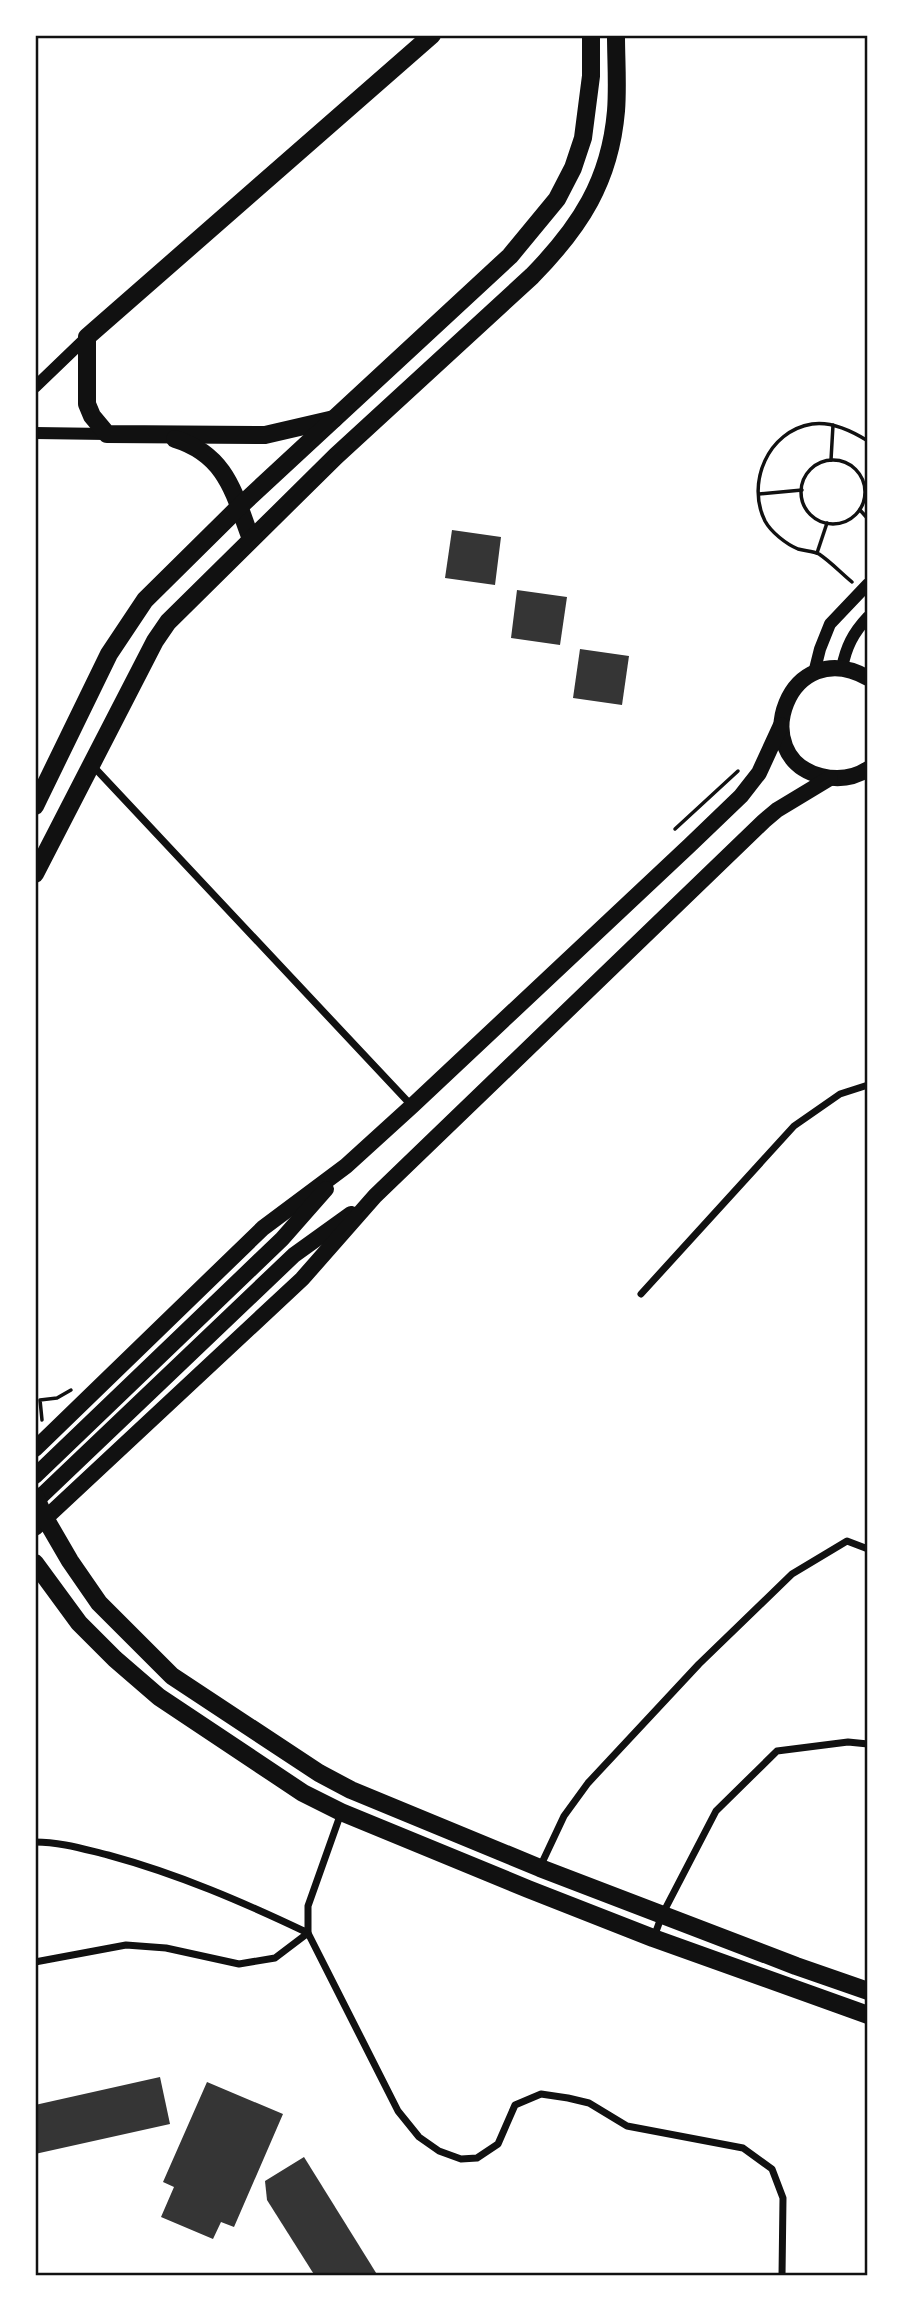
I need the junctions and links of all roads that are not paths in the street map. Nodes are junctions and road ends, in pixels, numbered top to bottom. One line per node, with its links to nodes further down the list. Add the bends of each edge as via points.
1 (432, 35): 4 (highway)
2 (591, 35): 6 (highway, via 583,138 557,199 510,256)
3 (615, 35): 11 (highway, via 616,110 607,156 597,189 562,246)
4 (87, 337): 5 (street); 8 (highway, via 87,404)
5 (35, 387)
6 (335, 419): 9 (highway, via 265,435); 10 (highway)
7 (35, 433): 8 (street)
8 (107, 434): 9 (highway)
9 (162, 435): 10 (highway, via 184,442 214,462)
10 (239, 508): 11 (highway); 21 (highway, via 131,619 109,654)
11 (251, 539): 18 (highway, via 155,641)
12 (865, 587): 15 (street, via 830,624)
13 (868, 617): 14 (street, via 854,632)
14 (842, 668): 15 (main road); 16 (main road)
15 (814, 673): 17 (main road, via 786,700)
16 (868, 678)
17 (781, 725): 20 (main road, via 791,755 815,774); 24 (main road, via 759,773 741,796)
18 (91, 765): 22 (highway); 24 (street)
19 (867, 771): 20 (main road)
20 (830, 778): 26 (main road, via 764,821)
21 (35, 806)
22 (35, 874)
23 (868, 1085): 27 (street, via 840,1094 794,1126)
24 (412, 1106): 25 (main road)
25 (346, 1166): 28 (main road, via 263,1228); 31 (main road, via 282,1239)
26 (375, 1196): 30 (main road, via 302,1279); 33 (main road, via 294,1255)
27 (641, 1294)
28 (65, 1418): 29 (main road); 30 (main road, via 74,1448 87,1457)
29 (35, 1449)
30 (113, 1456): 34 (main road)
31 (35, 1476)
32 (35, 1496): 34 (highway)
33 (35, 1502)
34 (40, 1523): 40 (highway, via 99,1603 172,1676 351,1790)
35 (868, 1549): 40 (street, via 847,1541 792,1574 699,1664 588,1783 564,1816)
36 (35, 1563): 38 (highway, via 79,1623 159,1697 303,1793)
37 (868, 1744): 41 (street, via 848,1742 778,1751 716,1811)
38 (341, 1812): 42 (street, via 308,1906); 43 (highway)
39 (35, 1842): 42 (street, via 57,1842 137,1863 232,1897)
40 (540, 1868): 41 (highway)
41 (662, 1915): 43 (street); 45 (highway)
42 (308, 1933): 44 (street, via 275,1958 239,1964 166,1948 126,1945); 47 (street, via 398,2111 419,2137 461,2159 477,2158 498,2144 515,2105 541,2094 589,2103 627,2126 743,2148 772,2169 783,2198)
43 (653, 1938): 46 (highway)
44 (35, 1962)
45 (868, 1991)
46 (868, 2015)
47 (782, 2276)

